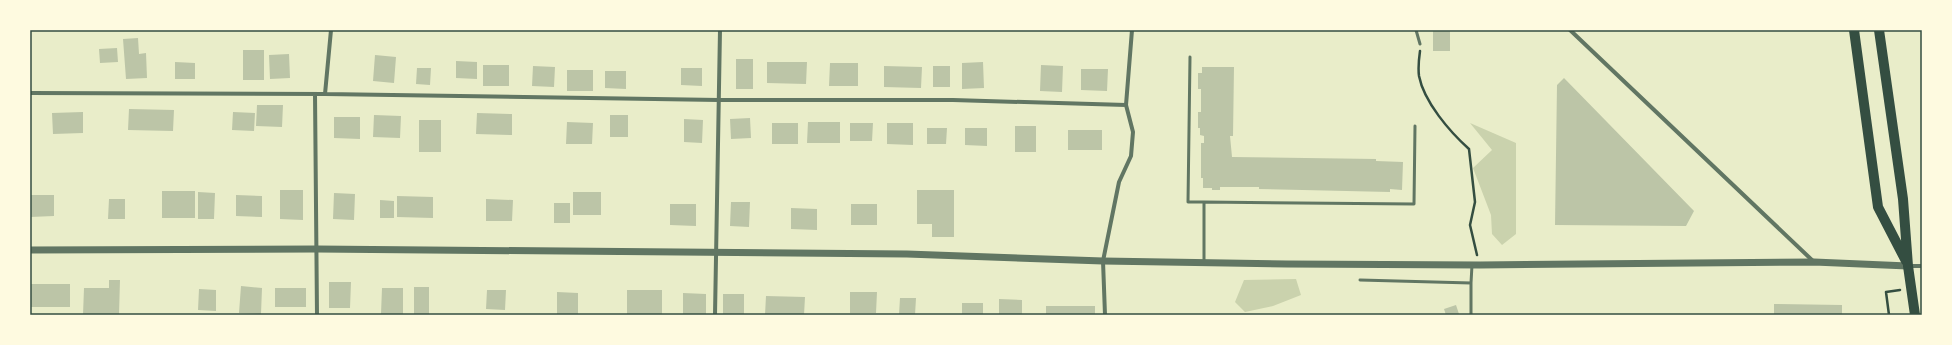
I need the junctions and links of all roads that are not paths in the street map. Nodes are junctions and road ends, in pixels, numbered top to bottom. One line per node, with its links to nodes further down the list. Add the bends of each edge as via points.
1 (331, 30): 12 (street)
2 (720, 30): 13 (street)
3 (1132, 30): 14 (street)
4 (1416, 30): 8 (lane)
5 (1854, 30): 24 (main road, via 1878,206)
6 (1879, 30): 24 (main road, via 1903,199)
7 (1572, 31): 22 (street)
8 (1420, 44)
9 (1190, 57): 16 (lane, via 1188,202)
10 (30, 93): 11 (street)
11 (315, 94): 12 (street); 17 (street)
12 (325, 94): 13 (street)
13 (719, 100): 14 (street, via 953,100); 19 (street)
14 (1126, 105): 20 (street, via 1133,132 1131,156 1119,182)
15 (1415, 126): 16 (lane, via 1414,204)
16 (1204, 202): 21 (lane)
17 (317, 249): 18 (street); 19 (street); 28 (street)
18 (30, 250)
19 (714, 252): 20 (street, via 907,254); 29 (street)
20 (1103, 261): 21 (street); 30 (street)
21 (1204, 262): 23 (street)
22 (1814, 262): 23 (street); 24 (street)
23 (1472, 265): 27 (lane)
24 (1908, 266): 25 (street); 32 (main road)
25 (1922, 266)
26 (1360, 280): 27 (lane)
27 (1471, 283): 31 (lane)
28 (317, 315)
29 (715, 315)
30 (1105, 315)
31 (1471, 315)
32 (1915, 315)

